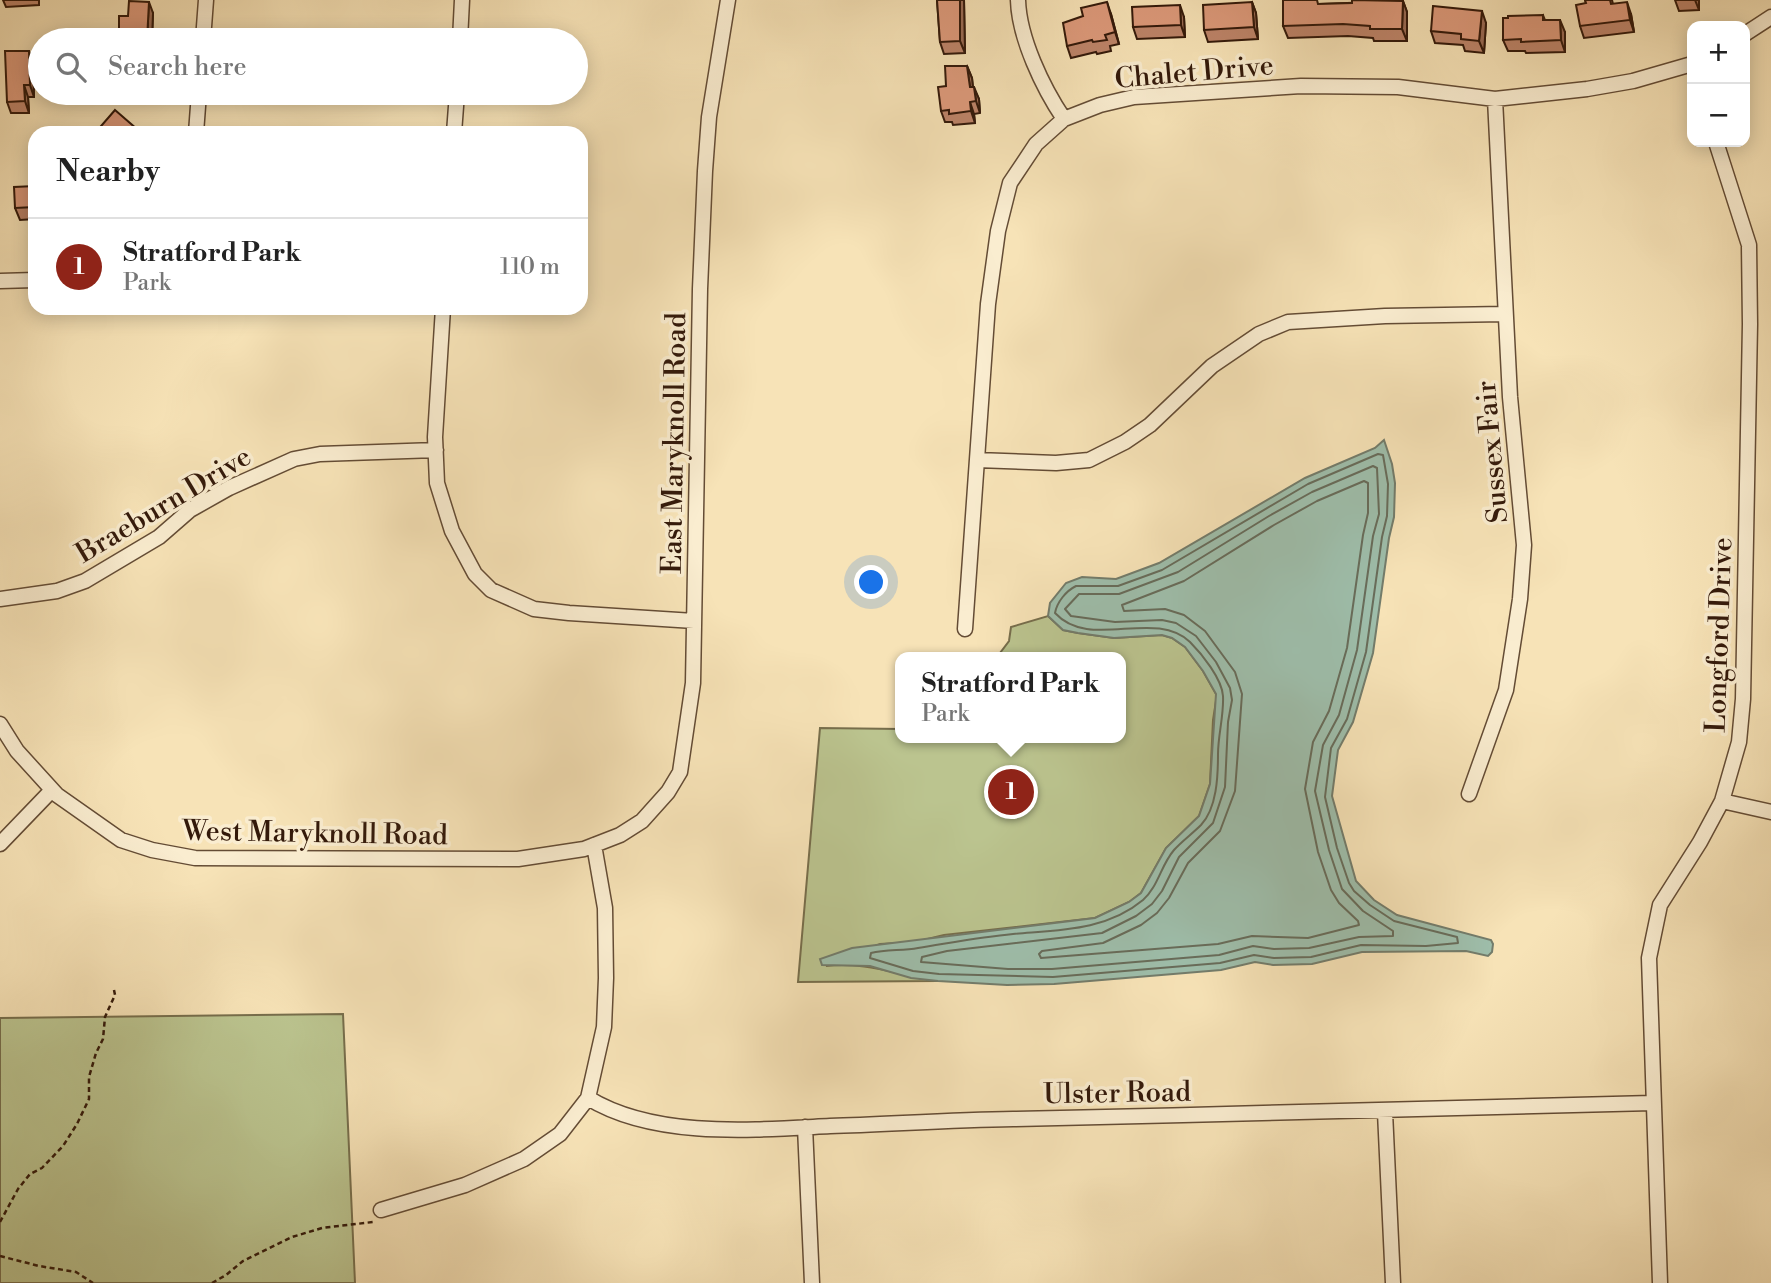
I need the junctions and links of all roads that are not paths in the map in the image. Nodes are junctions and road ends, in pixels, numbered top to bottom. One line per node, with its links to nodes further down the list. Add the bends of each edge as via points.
1 (206, 0): 6 (street)
2 (462, 0): 7 (street)
3 (729, 0): 24 (street, East Maryknoll Road, via 705,171)
4 (1018, 0): 13 (street, via 1046,92)
5 (1771, 17): 8 (street)
6 (204, 28)
7 (461, 28)
8 (1750, 31)
9 (1687, 67): 10 (street, Chalet Drive, via 1622,83)
10 (1495, 99): 13 (street, Chalet Drive, via 1398,87 1301,86 1135,97); 19 (street, Sussex Fair)
11 (198, 105): 14 (street)
12 (456, 105): 15 (street)
13 (1064, 119): 22 (street, Chalet Drive, via 1036,144 1010,183 998,230)
14 (197, 126)
15 (455, 126)
16 (1718, 147): 29 (street, Longford Drive, via 1749,245 1751,324 1743,699 1739,742)
17 (28, 280): 18 (street)
18 (0, 281)
19 (1504, 314): 22 (street, via 1288,322 1259,334 1212,366 1150,425 1089,460); 28 (street, Sussex Fair, via 1524,545 1506,690)
20 (443, 315): 21 (street)
21 (436, 450): 23 (street, Braeburn Drive, via 294,459 190,510 159,537 85,581 57,591); 24 (street, via 437,483 452,531 475,575 491,590 534,609)
22 (977, 460): 25 (street, Chalet Drive)
23 (0, 599)
24 (694, 621): 32 (street, East Maryknoll Road, via 693,683 680,772 642,821)
25 (965, 629)
26 (0, 724): 27 (street, West Maryknoll Road)
27 (52, 790): 31 (street); 32 (street, West Maryknoll Road, via 121,840 195,858 519,859)
28 (1469, 794)
29 (1723, 801): 30 (street); 34 (street, Longford Drive, via 1660,905 1655,923 1649,958)
30 (1771, 812)
31 (0, 845)
32 (594, 845): 33 (street, via 605,908 606,978 604,1027)
33 (588, 1098): 36 (street, Ulster Road, via 649,1122 735,1129); 37 (street, via 560,1134 524,1159 465,1185)
34 (1653, 1103): 35 (street, Ulster Road); 40 (street, Longford Drive)
35 (1385, 1112): 36 (street, Ulster Road); 39 (street)
36 (805, 1127): 38 (street)
37 (381, 1210)
38 (812, 1283)
39 (1393, 1283)
40 (1660, 1283)

